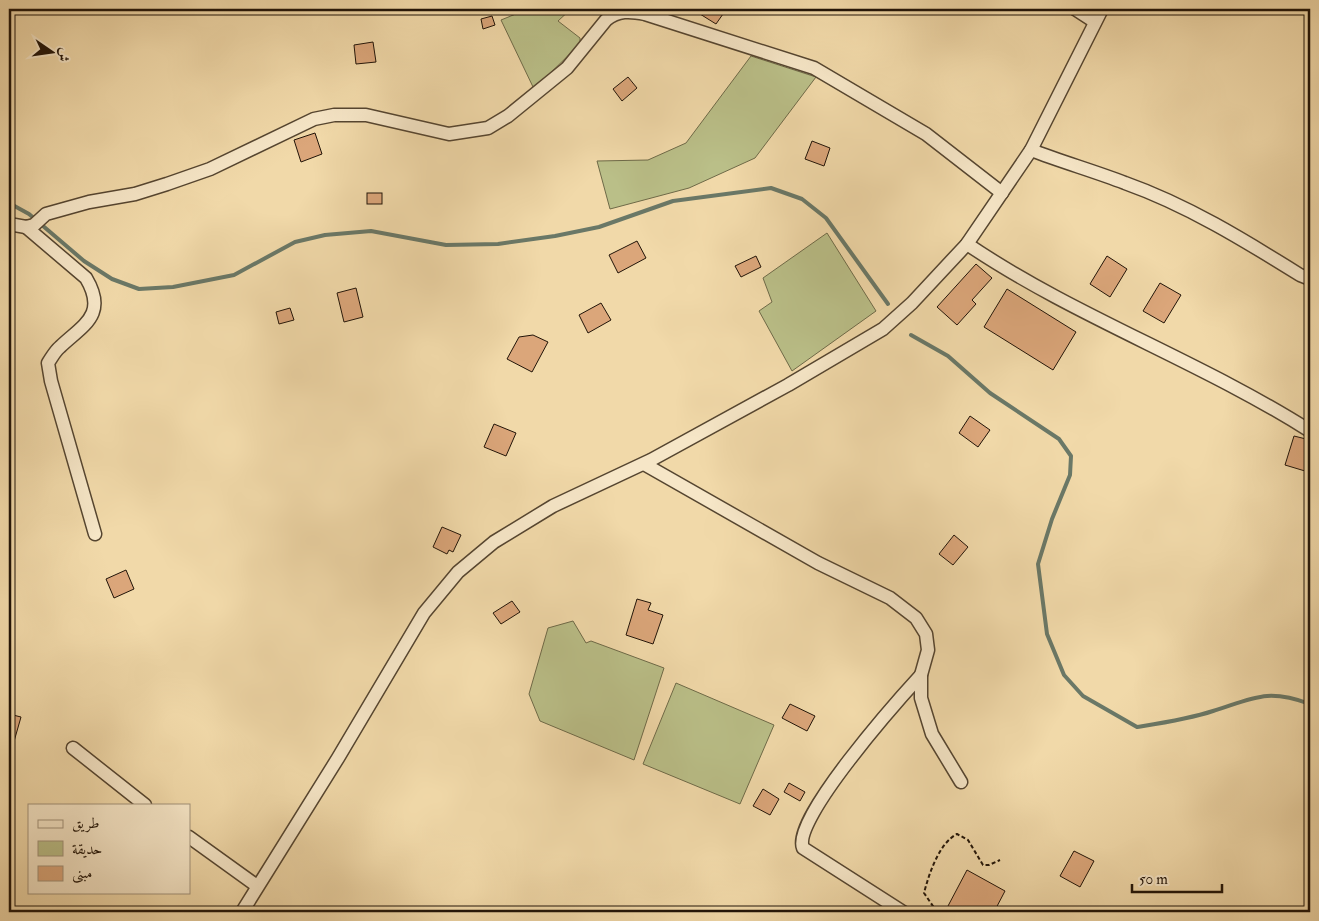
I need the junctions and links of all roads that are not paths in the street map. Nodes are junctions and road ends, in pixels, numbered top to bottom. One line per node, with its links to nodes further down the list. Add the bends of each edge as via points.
1 (1075, 9): 3 (street)
2 (1102, 9): 3 (street)
3 (1095, 22): 4 (street)
4 (1031, 150): 5 (street); 9 (street, via 1125,183 1193,212)
5 (1002, 194): 7 (street, via 926,134 814,68 645,14 624,11 606,20 567,68 508,116 488,128 449,134 366,115 314,119 210,169 135,194 46,214); 8 (street)
6 (9, 224): 7 (street)
7 (30, 226): 12 (street, via 86,278 93,290 91,316 84,328 59,347 48,362)
8 (967, 244): 10 (street, via 1013,274 1276,410); 11 (street, via 883,329)
9 (1307, 274)
10 (1310, 431)
11 (644, 464): 13 (street, via 818,562 890,598 916,618 926,634 928,650); 18 (street, via 553,506 494,542 458,572 424,613)
12 (95, 534)
13 (921, 675): 15 (street, via 921,698 932,734); 20 (street, via 885,714 831,784 800,843 803,848)
14 (73, 748): 16 (street)
15 (961, 782)
16 (144, 804)
17 (190, 838): 18 (street)
18 (257, 886): 19 (street)
19 (242, 912)
20 (904, 912)

